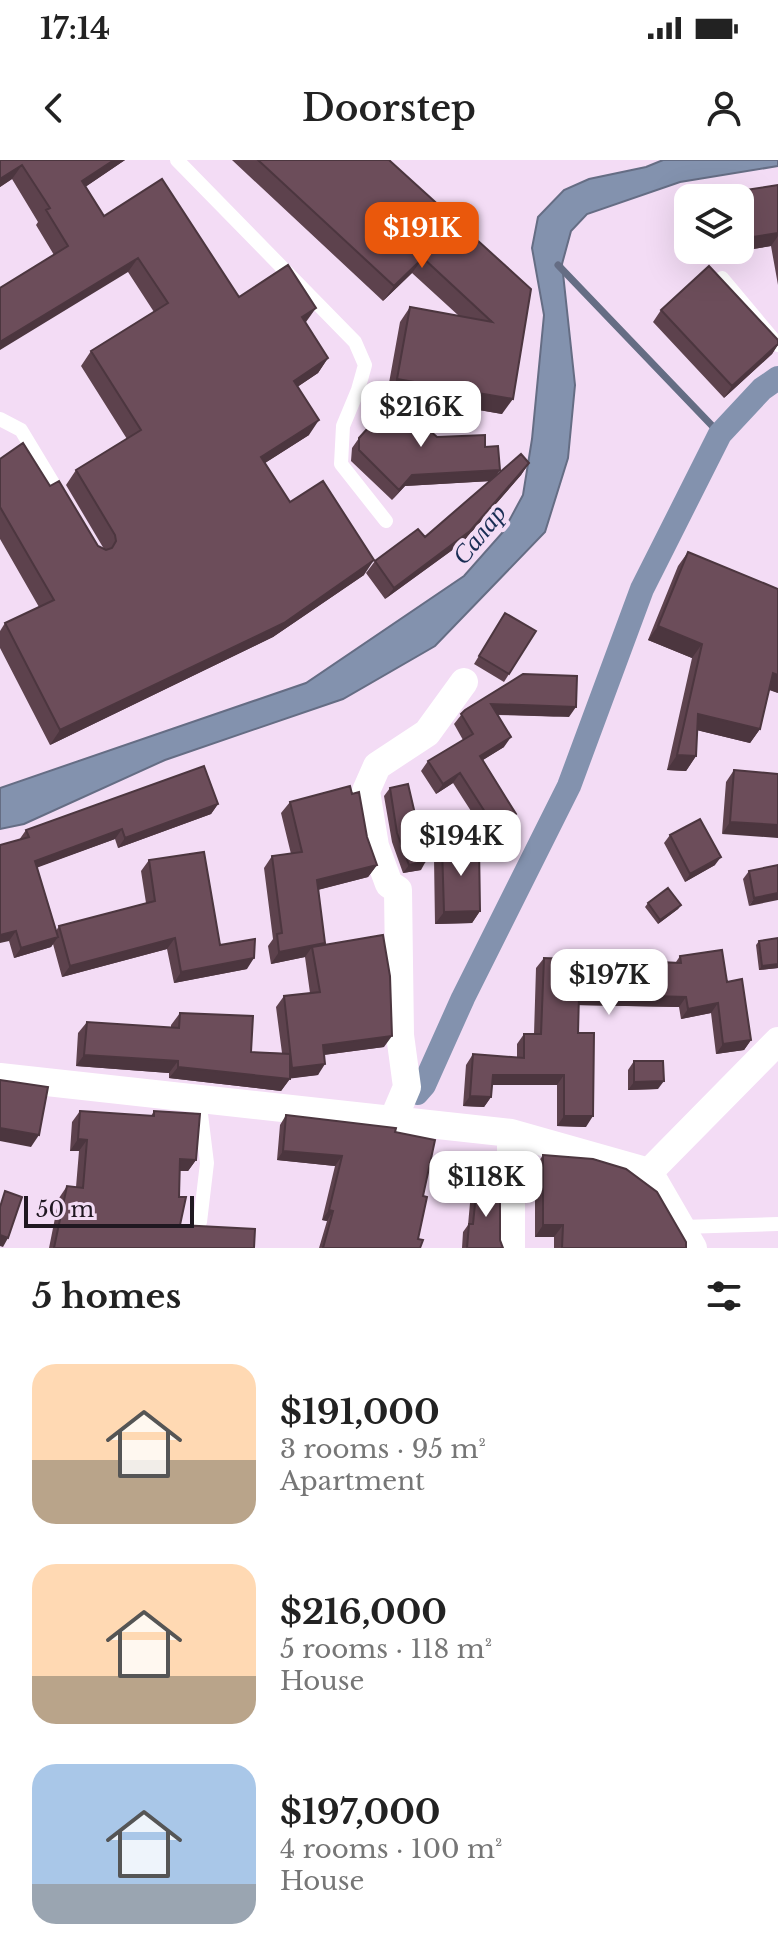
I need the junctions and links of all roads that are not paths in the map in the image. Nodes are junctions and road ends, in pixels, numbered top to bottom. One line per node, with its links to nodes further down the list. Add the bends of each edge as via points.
1 (177, 160): 6 (lane, via 355,342 365,365 343,426 341,464)
2 (722, 278): 3 (lane)
3 (778, 345)
4 (0, 419): 5 (lane, via 21,430)
5 (66, 505)
6 (386, 521)
7 (464, 682): 11 (street, via 427,733 377,766 366,791 375,846 389,884 398,890 400,1035 407,1087)
8 (778, 1041): 13 (street)
9 (0, 1077): 10 (street)
10 (199, 1098): 11 (street); 14 (lane, via 207,1163)
11 (393, 1120): 12 (street)
12 (511, 1133): 13 (street); 17 (street)
13 (649, 1172): 16 (street)
14 (200, 1222)
15 (778, 1224): 16 (lane)
16 (687, 1238)
17 (511, 1248)

